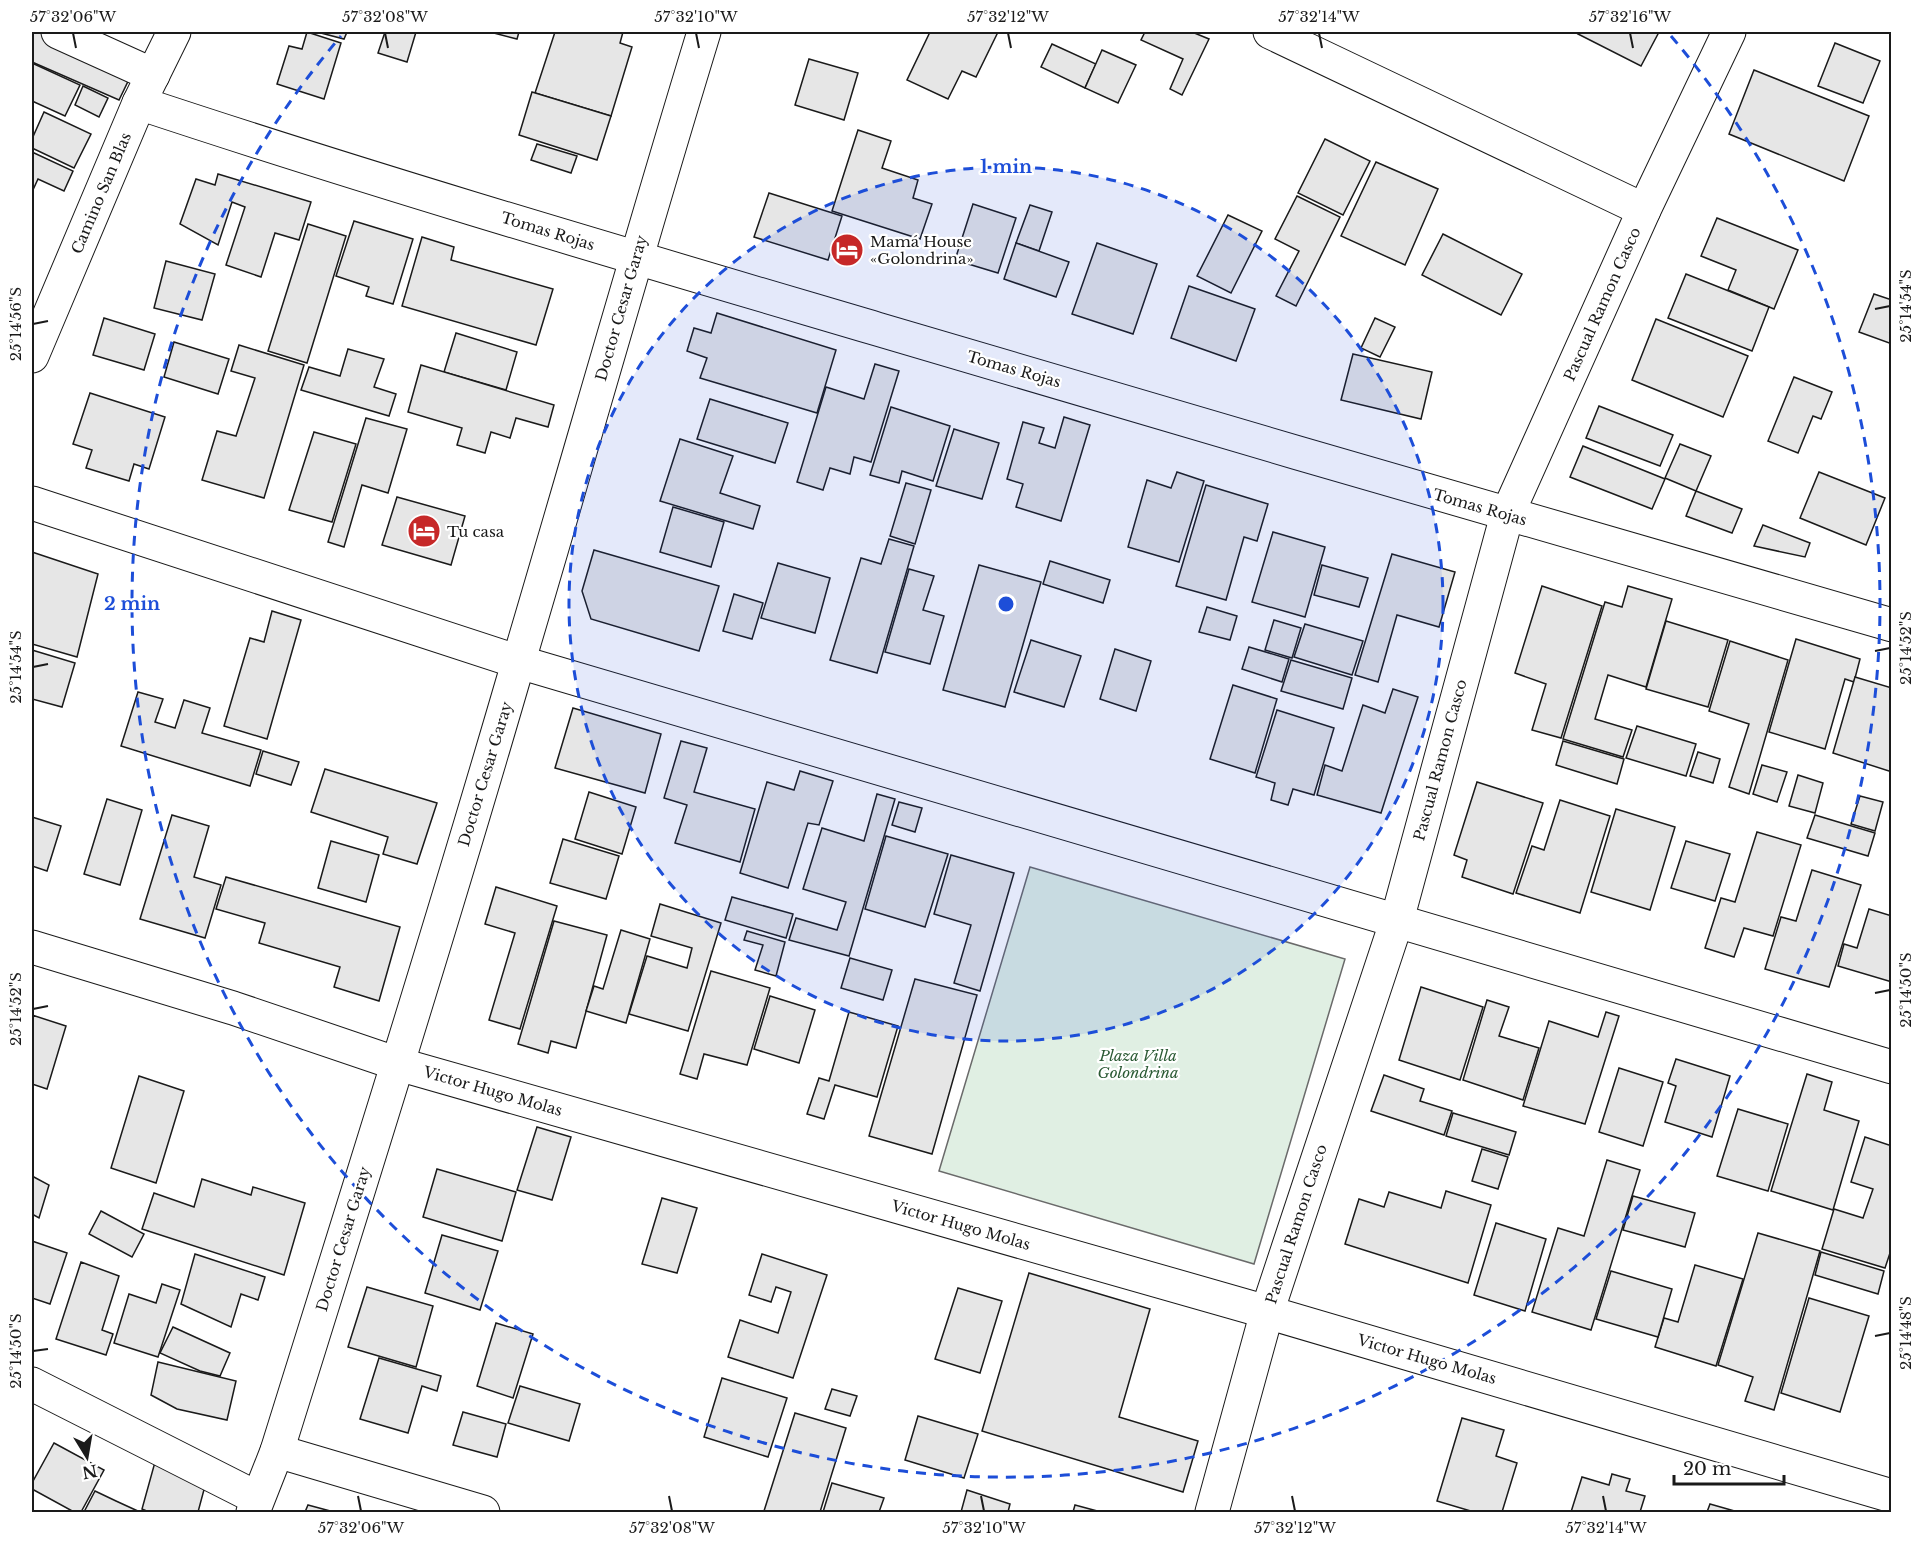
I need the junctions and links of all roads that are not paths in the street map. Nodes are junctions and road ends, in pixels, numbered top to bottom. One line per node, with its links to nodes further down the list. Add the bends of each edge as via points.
1 (58, 32): 6 (street, Tomas Rojas)
2 (174, 32): 6 (street, Camino San Blas)
3 (704, 32): 8 (street, Doctor Cesar Garay)
4 (1270, 32): 7 (street)
5 (1729, 32): 7 (street, Pascual Ramon Casco)
6 (146, 89): 8 (street, Tomas Rojas, via 238,136); 9 (street, Camino San Blas)
7 (1644, 210): 11 (street, Pascual Ramon Casco)
8 (635, 257): 11 (street, Tomas Rojas); 13 (street, Doctor Cesar Garay)
9 (32, 356)
10 (32, 503): 13 (street)
11 (1507, 515): 12 (street, Tomas Rojas); 14 (street, Pascual Ramon Casco)
12 (1892, 625)
13 (519, 662): 14 (street); 16 (street, Doctor Cesar Garay)
14 (1396, 920): 17 (street); 18 (street, Pascual Ramon Casco)
15 (32, 947): 16 (street, Victor Hugo Molas, via 233,1008)
16 (398, 1064): 18 (street, Victor Hugo Molas); 20 (street, Doctor Cesar Garay)
17 (1892, 1067)
18 (1267, 1312): 21 (street, Victor Hugo Molas); 24 (street, Pascual Ramon Casco)
19 (32, 1384): 22 (street)
20 (277, 1451): 22 (street, Doctor Cesar Garay); 23 (street)
21 (1892, 1496)
22 (255, 1505)
23 (483, 1512)
24 (1212, 1512)

